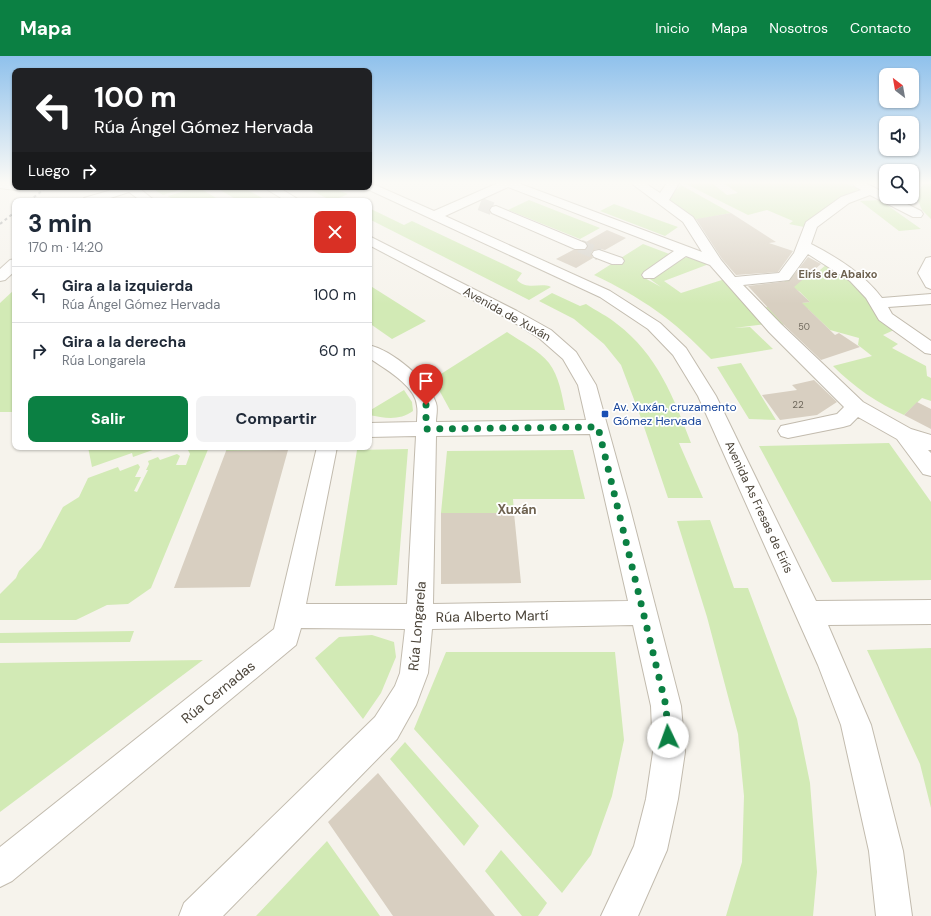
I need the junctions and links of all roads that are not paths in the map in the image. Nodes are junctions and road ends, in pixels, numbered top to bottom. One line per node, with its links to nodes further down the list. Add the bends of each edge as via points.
1 (450, 223): 36 (street, Avenida As Fresas de Eirís, via 605,294 639,315 669,340 680,352 707,396)
2 (527, 223): 9 (street)
3 (611, 223): 8 (street)
4 (690, 223): 6 (street)
5 (814, 223): 10 (street)
6 (699, 237): 8 (street, via 686,244); 15 (street)
7 (372, 242): 26 (street, Avenida de Xuxán, via 524,321 555,341 570,356 587,385)
8 (668, 245): 11 (street)
9 (580, 246)
10 (804, 246): 19 (street, via 784,277); 22 (street, via 858,280 869,290)
11 (683, 251): 15 (street); 17 (street)
12 (599, 254): 13 (street)
13 (617, 261)
14 (931, 261): 20 (street, via 925,273)
15 (715, 262): 19 (street)
16 (12, 266): 18 (street)
17 (649, 275)
18 (0, 277)
19 (732, 282): 25 (street)
20 (931, 284)
21 (931, 299): 22 (street)
22 (878, 305): 23 (street, via 885,317)
23 (931, 349)
24 (372, 352): 27 (street, Rúa Longarela, via 406,375 423,394 426,405)
25 (856, 407): 29 (street, via 843,420); 30 (street)
26 (598, 427): 27 (street); 35 (street, Avenida de Xuxán)
27 (426, 429): 28 (street); 38 (street, Rúa Longarela)
28 (372, 430)
29 (788, 431)
30 (904, 434): 31 (street); 33 (street)
31 (931, 443)
32 (326, 450): 37 (street, Rúa Cernadas)
33 (931, 468)
34 (931, 612): 36 (street)
35 (644, 613): 38 (street, Rúa Alberto Martí); 41 (street, Avenida de Xuxán, via 666,706 669,752 662,799 650,850)
36 (809, 613): 42 (street, Avenida As Fresas de Eirís, via 856,725 886,850)
37 (291, 616): 38 (street, Rúa Alberto Martí); 39 (street, Rúa Cernadas, via 286,636)
38 (420, 617): 40 (street, Rúa Longarela, via 414,673 406,695 386,728)
39 (0, 869)
40 (197, 916)
41 (619, 916)
42 (894, 916)

